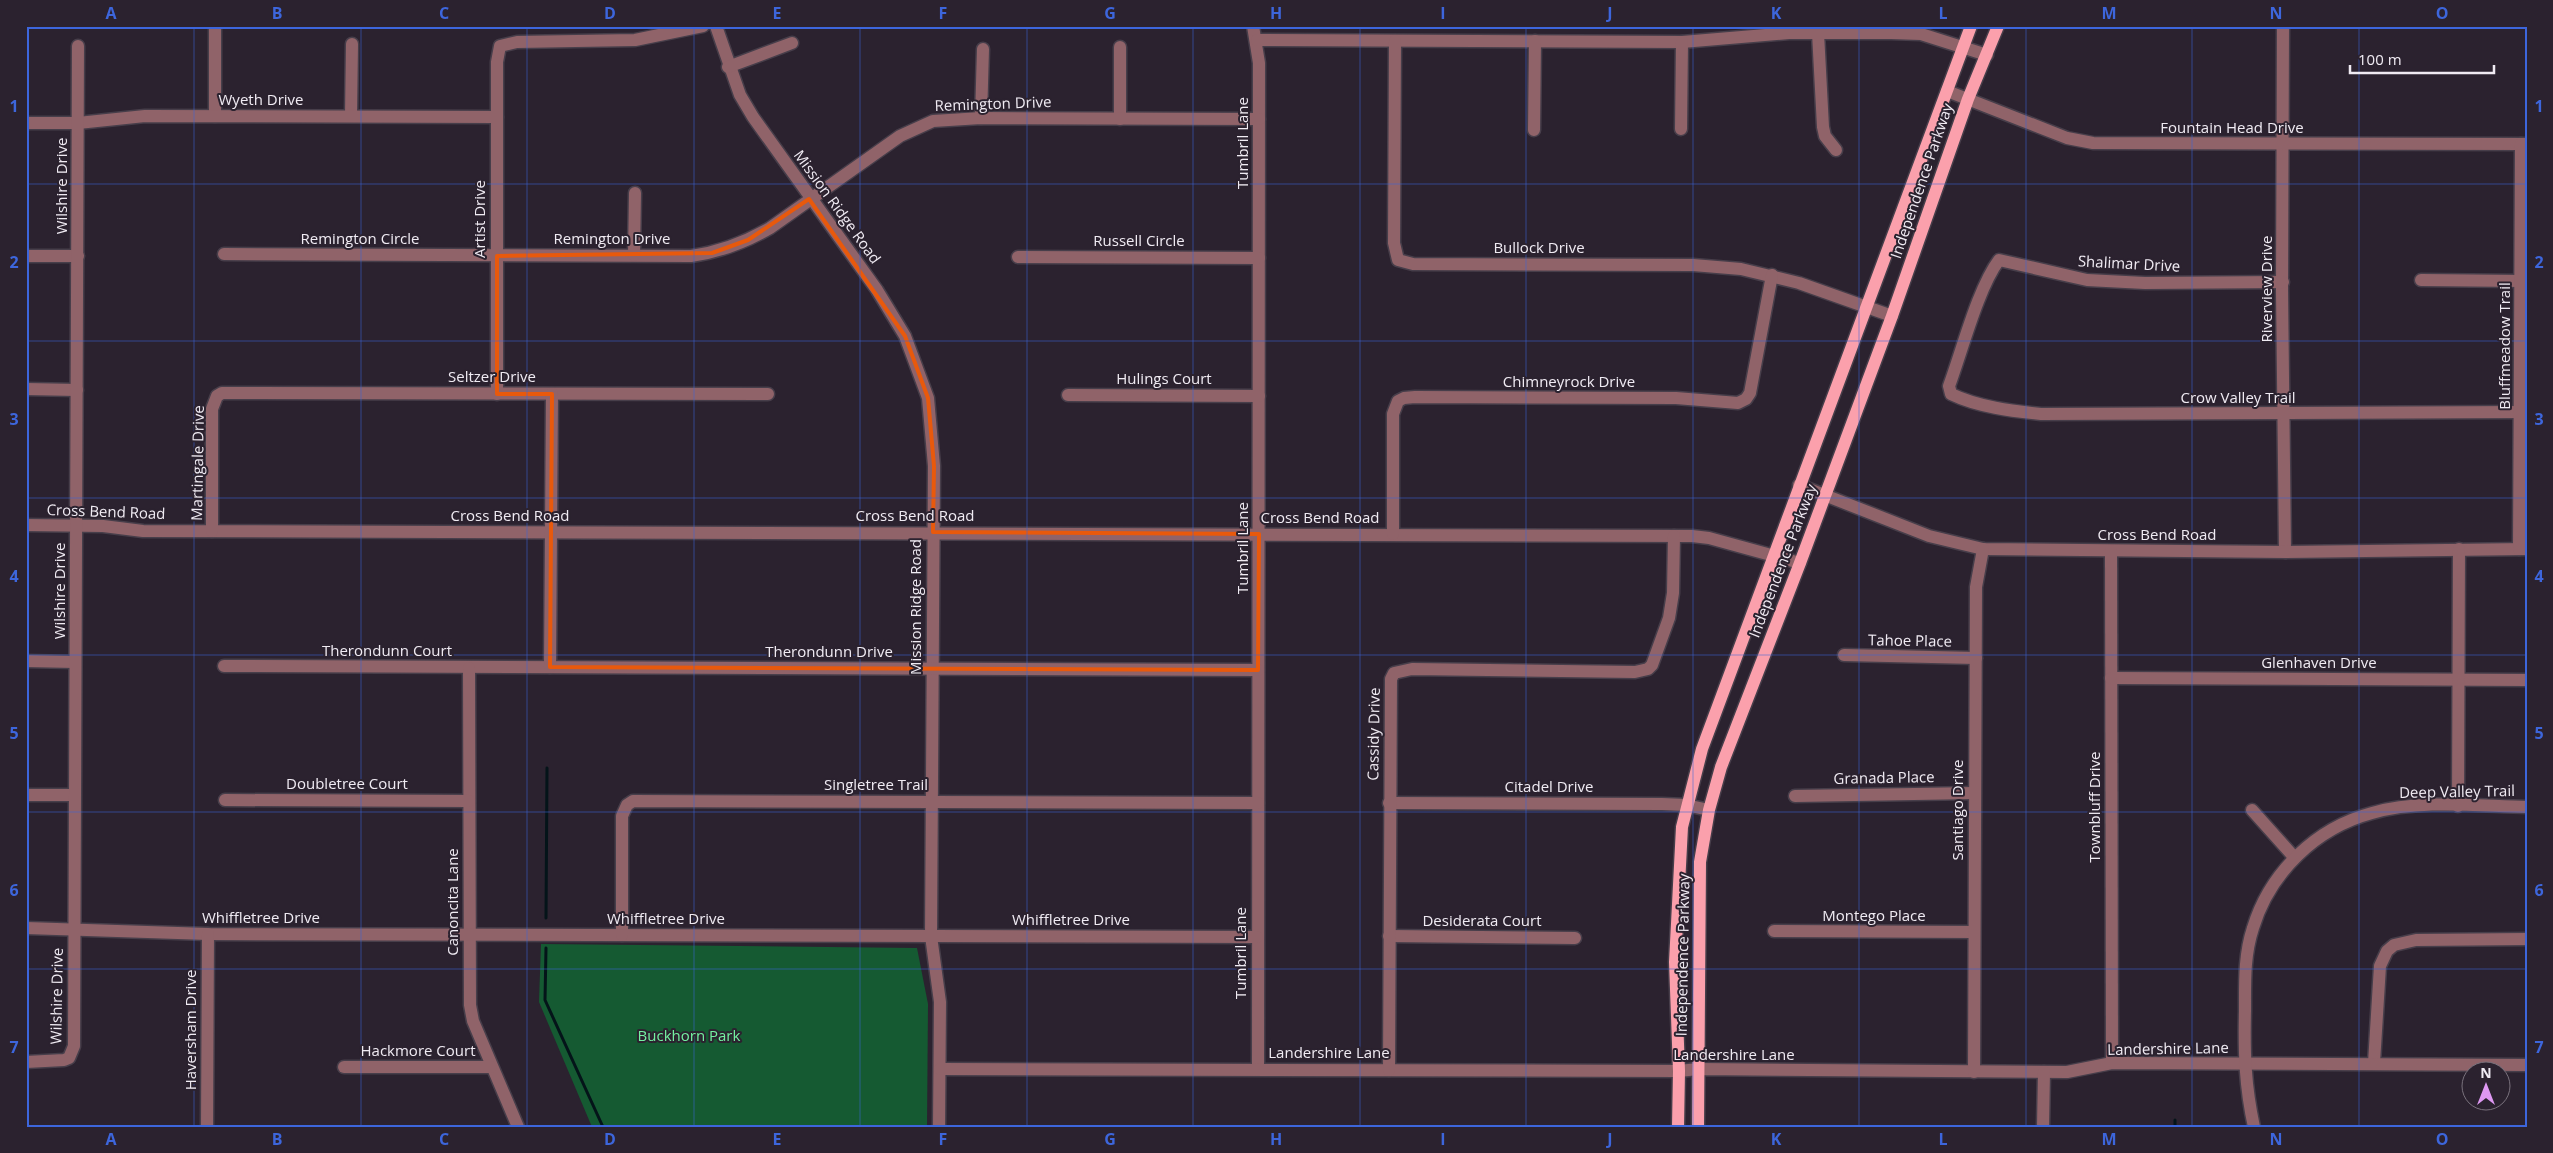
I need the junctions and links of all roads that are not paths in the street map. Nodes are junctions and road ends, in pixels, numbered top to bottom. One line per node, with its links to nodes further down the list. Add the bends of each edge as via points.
1 (215, 26): 23 (street)
2 (703, 26): 25 (street, Artist Drive, via 635,40 517,42 500,46 497,52)
3 (716, 26): 20 (street, Mission Ridge Road)
4 (1254, 26): 9 (street, Tumbril Lane)
5 (1971, 26): 16 (main road, Independence Parkway)
6 (1998, 26): 19 (main road, Independence Parkway)
7 (2283, 26): 33 (street, Riverview Drive)
8 (1818, 33): 13 (street); 16 (street, via 1922,34); 35 (street, via 1823,127 1825,136)
9 (1257, 40): 10 (street); 28 (street, Tumbril Lane)
10 (1395, 41): 11 (street); 45 (street, Bullock Drive, via 1394,243 1398,260 1413,264 1694,264 1741,268)
11 (1535, 41): 13 (street); 32 (street)
12 (792, 42): 20 (street)
13 (1682, 42): 31 (street)
14 (352, 44): 24 (street)
15 (78, 46): 30 (street, Wilshire Drive)
16 (1964, 46): 19 (street); 21 (main road, Independence Parkway)
17 (1120, 48): 27 (street)
18 (983, 49): 26 (street)
19 (1987, 55): 22 (main road, Independence Parkway)
20 (728, 67): 37 (street, Mission Ridge Road, via 748,110)
21 (1947, 91): 22 (street, Fountain Head Drive); 49 (main road, Independence Parkway)
22 (1968, 100): 33 (street, Fountain Head Drive, via 2067,138 2093,144); 50 (main road, Independence Parkway)
23 (215, 116): 24 (street, Wyeth Drive); 30 (street, Wyeth Drive, via 145,116)
24 (351, 116): 25 (street, Wyeth Drive)
25 (497, 117): 42 (street, Artist Drive)
26 (981, 118): 27 (street, Remington Drive); 37 (street, Remington Drive, via 933,121 917,126)
27 (1120, 119): 28 (street, Remington Drive)
28 (1259, 119): 44 (street, Tumbril Lane)
29 (26, 122): 30 (street, Wyeth Drive)
30 (78, 123): 41 (street, Wilshire Drive)
31 (1681, 129)
32 (1534, 130)
33 (2283, 144): 34 (street, Fountain Head Drive); 48 (street, Riverview Drive)
34 (2524, 144): 47 (street, Bluffmeadow Trail)
35 (1836, 150)
36 (635, 193): 39 (street)
37 (809, 199): 39 (street, Remington Drive, via 770,228 730,248 691,256); 68 (street, Mission Ridge Road, via 891,312 922,376 933,444)
38 (224, 254): 42 (street, Remington Circle)
39 (634, 255): 42 (street, Remington Drive)
40 (26, 256): 41 (street)
41 (78, 256): 52 (street, Wilshire Drive)
42 (497, 256): 53 (street, Artist Drive)
43 (1018, 257): 44 (street, Russell Circle)
44 (1259, 258): 59 (street, Tumbril Lane)
45 (1772, 275): 49 (street, Bullock Drive); 70 (street, Chimneyrock Drive, via 1750,393 1738,403 1676,398 1415,397 1398,401 1393,414)
46 (2421, 280): 47 (street)
47 (2522, 281): 60 (street, Bluffmeadow Trail)
48 (2283, 282): 56 (street, Shalimar Drive, via 2087,280 1999,260 1991,271 1971,324 1949,386); 61 (street, Riverview Drive)
49 (1866, 306): 50 (street, Bullock Drive); 62 (main road, Independence Parkway)
50 (1892, 316): 63 (main road, Independence Parkway)
51 (26, 389): 52 (street)
52 (77, 390): 65 (street, Wilshire Drive)
53 (497, 394): 54 (street, Seltzer Drive); 58 (street, Seltzer Drive, via 231,392)
54 (552, 394): 55 (street, Seltzer Drive); 67 (street)
55 (768, 394)
56 (1951, 394): 61 (street, Crow Valley Trail, via 1961,399 2041,414)
57 (1068, 395): 59 (street, Hulings Court)
58 (216, 396): 66 (street, Martingale Drive, via 212,408)
59 (1259, 396): 69 (street, Tumbril Lane)
60 (2524, 412): 61 (street, Crow Valley Trail); 74 (street, Bluffmeadow Trail)
61 (2284, 414): 76 (street, Riverview Drive)
62 (1799, 485): 63 (street, Cross Bend Road); 77 (main road, Independence Parkway)
63 (1825, 494): 72 (street, Cross Bend Road, via 1929,536); 78 (main road, Independence Parkway)
64 (26, 525): 65 (street, Cross Bend Road)
65 (76, 526): 66 (street, Cross Bend Road, via 143,531); 82 (street, Wilshire Drive)
66 (212, 531): 67 (street, Cross Bend Road)
67 (551, 532): 68 (street, Cross Bend Road); 84 (street)
68 (933, 532): 69 (street, Cross Bend Road); 86 (street, Mission Ridge Road)
69 (1259, 534): 70 (street, Cross Bend Road); 87 (street, Tumbril Lane)
70 (1393, 534): 71 (street, Cross Bend Road)
71 (1674, 536): 77 (street, Cross Bend Road, via 1709,538); 99 (street, Cassidy Drive, via 1672,604 1655,661 1648,669 1635,672 1412,669 1394,673 1390,685)
72 (1983, 548): 75 (street, Cross Bend Road); 80 (street, Santiago Drive, via 1976,587)
73 (2459, 548): 74 (street, Cross Bend Road); 76 (street, Cross Bend Road); 89 (street)
74 (2523, 548)
75 (2111, 551): 76 (street, Cross Bend Road); 88 (street, Townbluff Drive)
76 (2285, 552)
77 (1773, 555): 78 (street, Cross Bend Road); 100 (main road, Independence Parkway, via 1702,749)
78 (1800, 563): 103 (main road, Independence Parkway, via 1721,767)
79 (1844, 655): 80 (street, Tahoe Place)
80 (1976, 658): 91 (street, Santiago Drive)
81 (26, 661): 82 (street)
82 (75, 662): 93 (street, Wilshire Drive)
83 (224, 666): 85 (street, Therondunn Court)
84 (550, 667): 85 (street, Therondunn Court); 86 (street, Therondunn Drive)
85 (469, 668): 96 (street, Canoncita Lane)
86 (932, 668): 87 (street, Therondunn Drive); 97 (street, Mission Ridge Road)
87 (1258, 670): 98 (street, Tumbril Lane)
88 (2111, 678): 89 (street, Glenhaven Drive); 119 (street, Townbluff Drive)
89 (2459, 679): 90 (street, Glenhaven Drive); 101 (street)
90 (2527, 680)
91 (1974, 793): 94 (street, Granada Place); 109 (street, Santiago Drive)
92 (26, 795): 93 (street)
93 (74, 795): 107 (street, Wilshire Drive)
94 (1795, 796)
95 (225, 800): 96 (street, Doubletree Court)
96 (469, 801): 111 (street, Canoncita Lane)
97 (932, 802): 98 (street, Singletree Trail); 112 (street, Singletree Trail, via 633,801 626,805 622,816); 113 (street, Mission Ridge Road)
98 (1258, 803): 115 (street, Tumbril Lane)
99 (1389, 803): 100 (street, Citadel Drive); 114 (street, Cassidy Drive)
100 (1686, 805): 103 (street, Citadel Drive); 129 (main road, Independence Parkway, via 1675,962)
101 (2458, 806): 102 (street, Deep Valley Trail); 105 (street, Deep Valley Trail, via 2415,806 2372,813 2340,825)
102 (2527, 807)
103 (1709, 810): 126 (main road, Independence Parkway, via 1700,862)
104 (2252, 810): 105 (street)
105 (2294, 857): 121 (street, Deep Valley Trail, via 2267,895 2252,928 2246,967)
106 (26, 928): 107 (street, Whiffletree Drive)
107 (74, 928): 110 (street, Whiffletree Drive); 118 (street, Wilshire Drive, via 74,1046 69,1058 57,1062)
108 (1774, 931): 109 (street, Montego Place)
109 (1974, 932): 130 (street, Santiago Drive)
110 (208, 934): 111 (street, Whiffletree Drive); 132 (street, Haversham Drive)
111 (469, 934): 112 (street, Whiffletree Drive); 124 (street, Canoncita Lane, via 469,989 473,1021)
112 (622, 934): 113 (street, Whiffletree Drive)
113 (931, 936): 115 (street, Whiffletree Drive); 125 (street, Mission Ridge Road, via 940,1002)
114 (1389, 936): 116 (street, Desiderata Court); 128 (street, Cassidy Drive)
115 (1257, 937): 127 (street, Tumbril Lane)
116 (1575, 938)
117 (2527, 939): 120 (street, via 2416,940 2394,945 2382,959 2379,972)
118 (26, 1062)
119 (2112, 1063): 121 (street, Landershire Lane); 131 (street, Landershire Lane, via 2067,1072)
120 (2374, 1063): 121 (street, Landershire Lane); 122 (street, Landershire Lane)
121 (2244, 1064): 138 (street, Deep Valley Trail)
122 (2527, 1065)
123 (344, 1067): 124 (street, Hackmore Court)
124 (491, 1067): 133 (street, Canoncita Lane)
125 (940, 1069): 127 (street, Landershire Lane); 134 (street, Mission Ridge Road)
126 (1698, 1069): 129 (street, Landershire Lane); 130 (street, Landershire Lane); 136 (main road, Independence Parkway)
127 (1258, 1070): 128 (street, Landershire Lane)
128 (1389, 1070): 129 (street, Landershire Lane)
129 (1679, 1071): 135 (main road, Independence Parkway)
130 (1974, 1072): 131 (street, Landershire Lane)
131 (2044, 1072): 137 (street)
132 (207, 1127)
133 (518, 1127)
134 (939, 1127)
135 (1678, 1127)
136 (1698, 1127)
137 (2043, 1127)
138 (2254, 1127)

